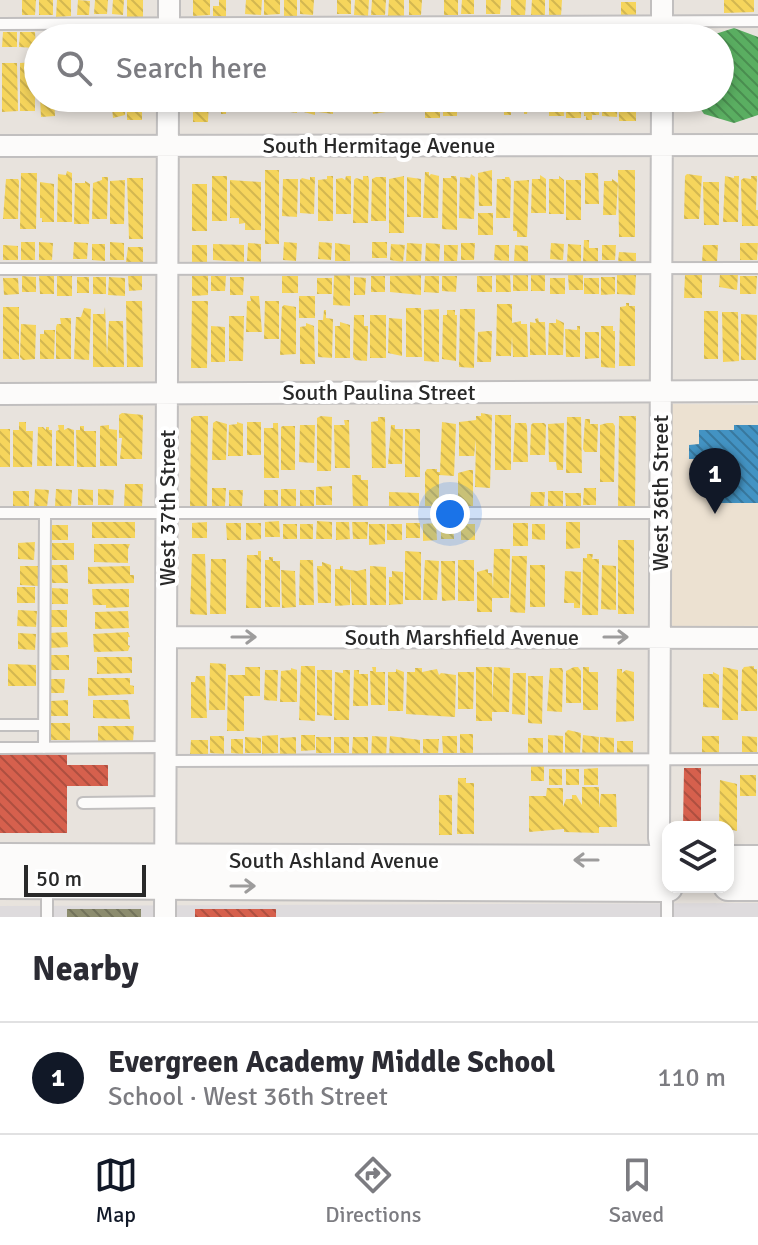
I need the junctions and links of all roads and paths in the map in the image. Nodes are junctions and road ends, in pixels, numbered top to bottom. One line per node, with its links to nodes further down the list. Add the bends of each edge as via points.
1 (169, 0): 5 (street)
2 (662, 0): 6 (street)
3 (758, 21): 7 (lane)
4 (0, 24): 8 (lane)
5 (169, 24)
6 (662, 24)
7 (726, 24)
8 (24, 25)
9 (168, 112): 14 (street, West 37th Street)
10 (662, 112): 11 (street, West 36th Street)
11 (661, 145): 12 (street, South Hermitage Avenue); 14 (street, South Hermitage Avenue); 15 (street, West 36th Street)
12 (758, 145)
13 (0, 146): 14 (street, South Hermitage Avenue)
14 (168, 146): 18 (street, West 37th Street)
15 (661, 268): 16 (lane); 18 (lane); 19 (street, West 36th Street)
16 (758, 268)
17 (0, 269): 18 (lane)
18 (168, 269): 21 (street, West 37th Street)
19 (661, 391): 20 (street, South Paulina Street); 21 (street, South Paulina Street); 26 (street, West 36th Street)
20 (758, 391)
21 (167, 393): 22 (street, South Paulina Street); 25 (street, West 37th Street)
22 (0, 394)
23 (0, 513): 24 (lane)
24 (45, 513): 25 (lane); 31 (lane)
25 (167, 513): 26 (lane); 27 (street, West 37th Street)
26 (660, 513): 28 (street, West 36th Street)
27 (166, 637): 28 (street, South Marshfield Avenue, one-way to 28); 34 (street, West 37th Street)
28 (660, 638): 29 (street, South Marshfield Avenue); 35 (street, West 36th Street)
29 (758, 638)
30 (0, 725): 31 (lane)
31 (44, 725): 33 (lane)
32 (0, 748): 33 (lane)
33 (44, 748): 34 (lane)
34 (166, 754): 35 (lane); 37 (street, West 37th Street)
35 (659, 759): 36 (lane); 39 (street, West 36th Street)
36 (758, 759)
37 (166, 802): 38 (lane); 43 (street, West 37th Street)
38 (83, 803)
39 (662, 851)
40 (0, 858): 43 (main road, South Ashland Avenue)
41 (734, 860): 42 (main road)
42 (758, 860)
43 (165, 872): 44 (main road, South Ashland Avenue); 46 (main road, South Ashland Avenue); 51 (street, West 37th Street)
44 (662, 873)
45 (0, 884): 46 (main road, South Ashland Avenue)
46 (47, 885): 50 (lane)
47 (734, 886): 48 (main road)
48 (758, 886)
49 (667, 893): 52 (lane)
50 (47, 917)
51 (165, 917)
52 (667, 917)

